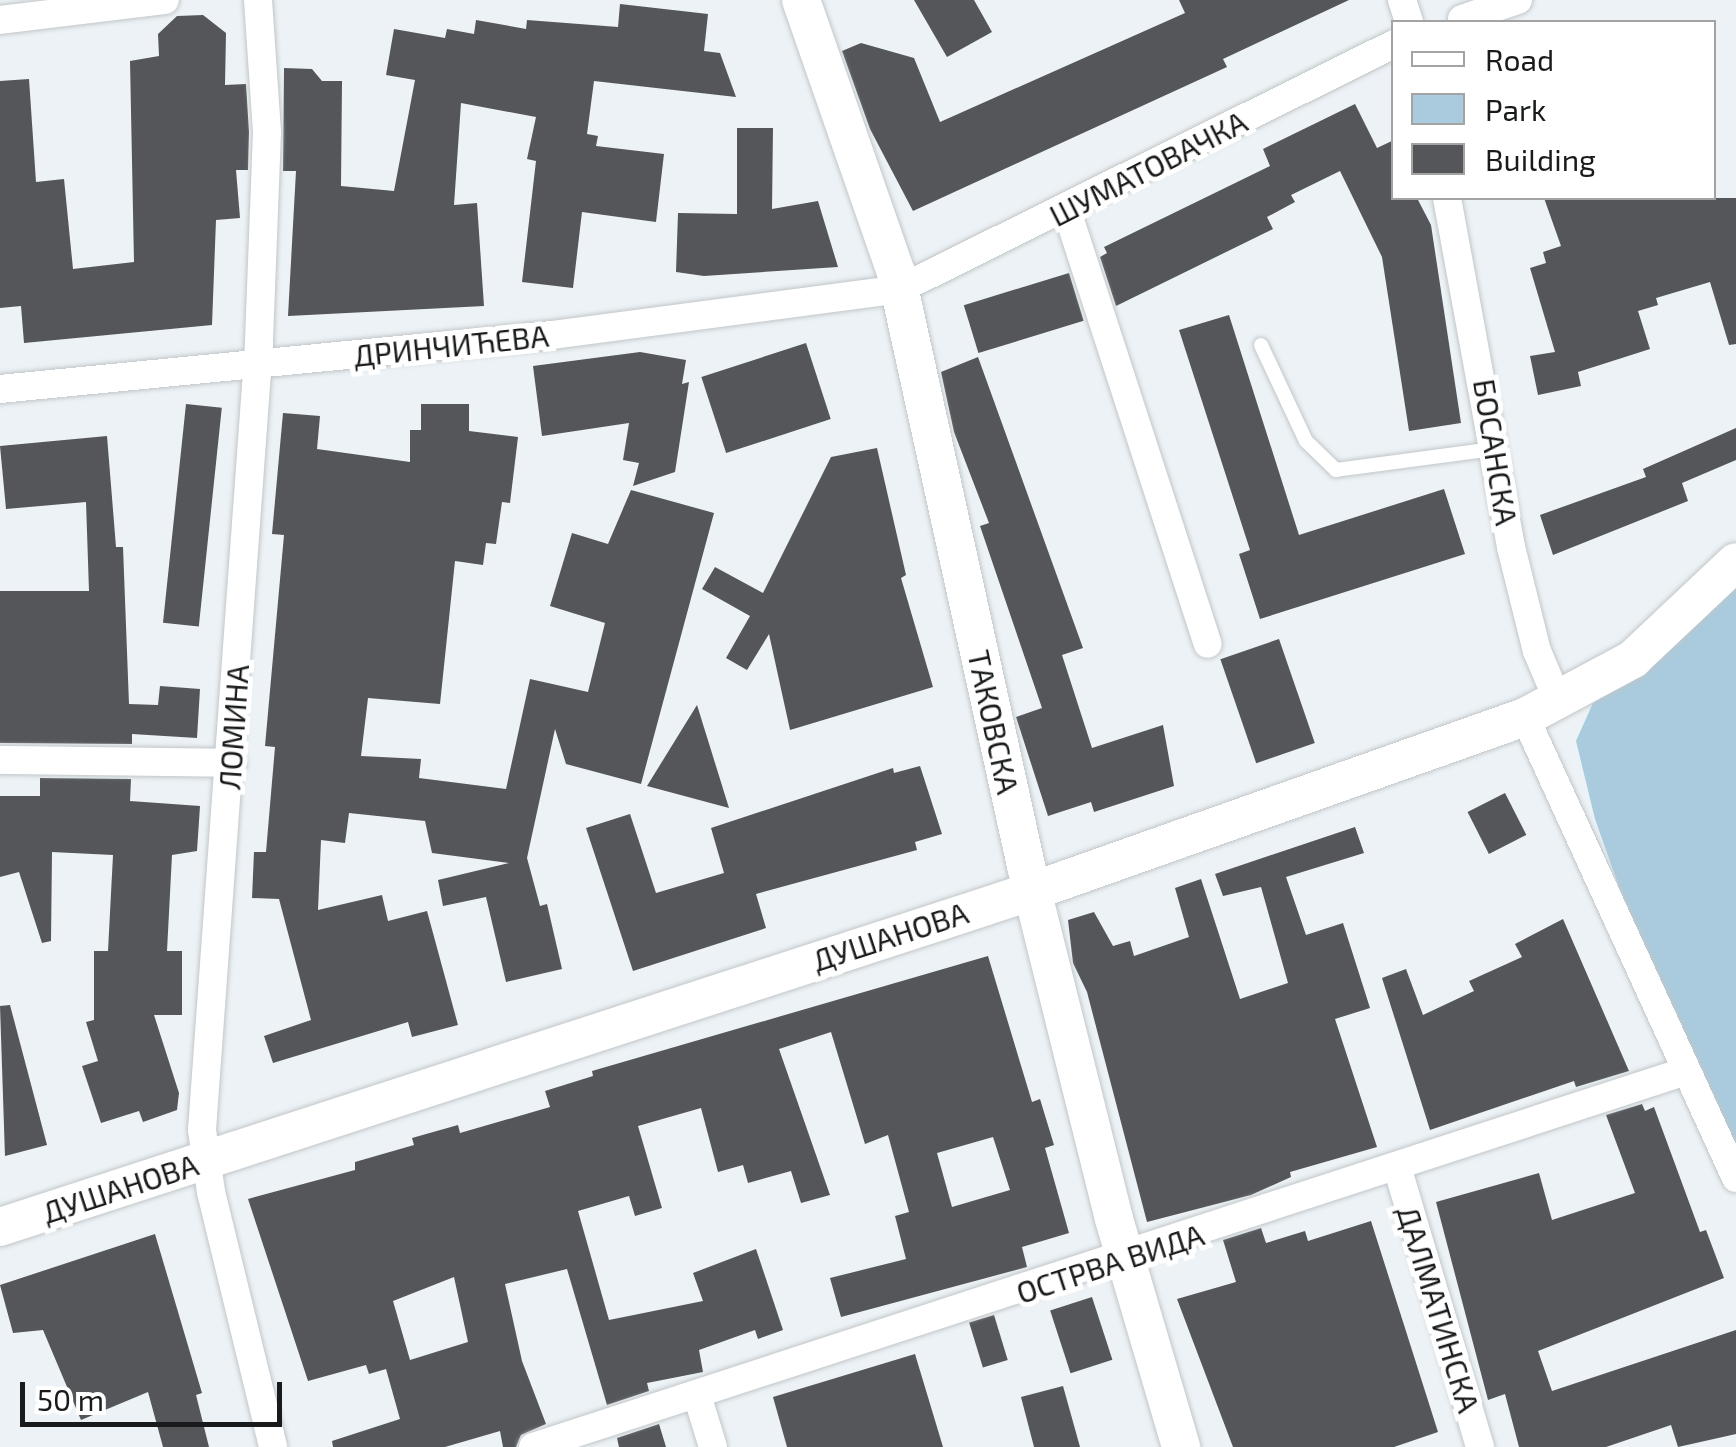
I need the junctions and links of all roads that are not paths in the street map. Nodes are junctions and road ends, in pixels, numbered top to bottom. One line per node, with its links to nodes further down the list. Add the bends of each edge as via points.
1 (166, 0): 6 (street)
2 (258, 0): 12 (street, ЛОМИНА, via 267,132)
3 (801, 0): 10 (main road, ТАКОВСКА)
4 (1518, 0): 5 (street)
5 (1462, 19)
6 (0, 20)
7 (1391, 46): 9 (street, ШУМАТОВАЧКА)
8 (1448, 200): 14 (street, БОСАНСКА)
9 (1067, 211): 10 (street, ШУМАТОВАЧКА); 16 (street)
10 (900, 289): 12 (street, ДРИНЧИЋЕВА, via 552,335); 20 (main road, ТАКОВСКА)
11 (1260, 345): 14 (lane, via 1306,441 1336,470)
12 (258, 364): 13 (street, ДРИНЧИЋЕВА); 19 (street, ЛОМИНА)
13 (0, 389)
14 (1494, 449): 17 (street, БОСАНСКА)
15 (1736, 562): 17 (main road, ДУШАНОВА, via 1661,637)
16 (1208, 644)
17 (1542, 710): 20 (main road, ДУШАНОВА); 21 (street, БОСАНСКА)
18 (0, 760): 19 (street)
19 (232, 763): 22 (street, ЛОМИНА, via 203,1087)
20 (1033, 891): 22 (main road, ДУШАНОВА); 26 (main road, ТАКОВСКА)
21 (1686, 1072): 23 (street, ОСТРВА ВИДА); 24 (street, БОСАНСКА)
22 (208, 1160): 25 (main road, ДУШАНОВА); 28 (street, ЛОМИНА)
23 (1398, 1170): 26 (street, ОСТРВА ВИДА); 32 (street, ДАЛМАТИНСКА)
24 (1736, 1178)
25 (0, 1227)
26 (1125, 1258): 27 (street, ОСТРВА ВИДА); 31 (main road, ТАКОВСКА)
27 (697, 1395): 29 (street, ОСТРВА ВИДА); 30 (street)
28 (273, 1447)
29 (533, 1447)
30 (713, 1447)
31 (1181, 1447)
32 (1480, 1447)

